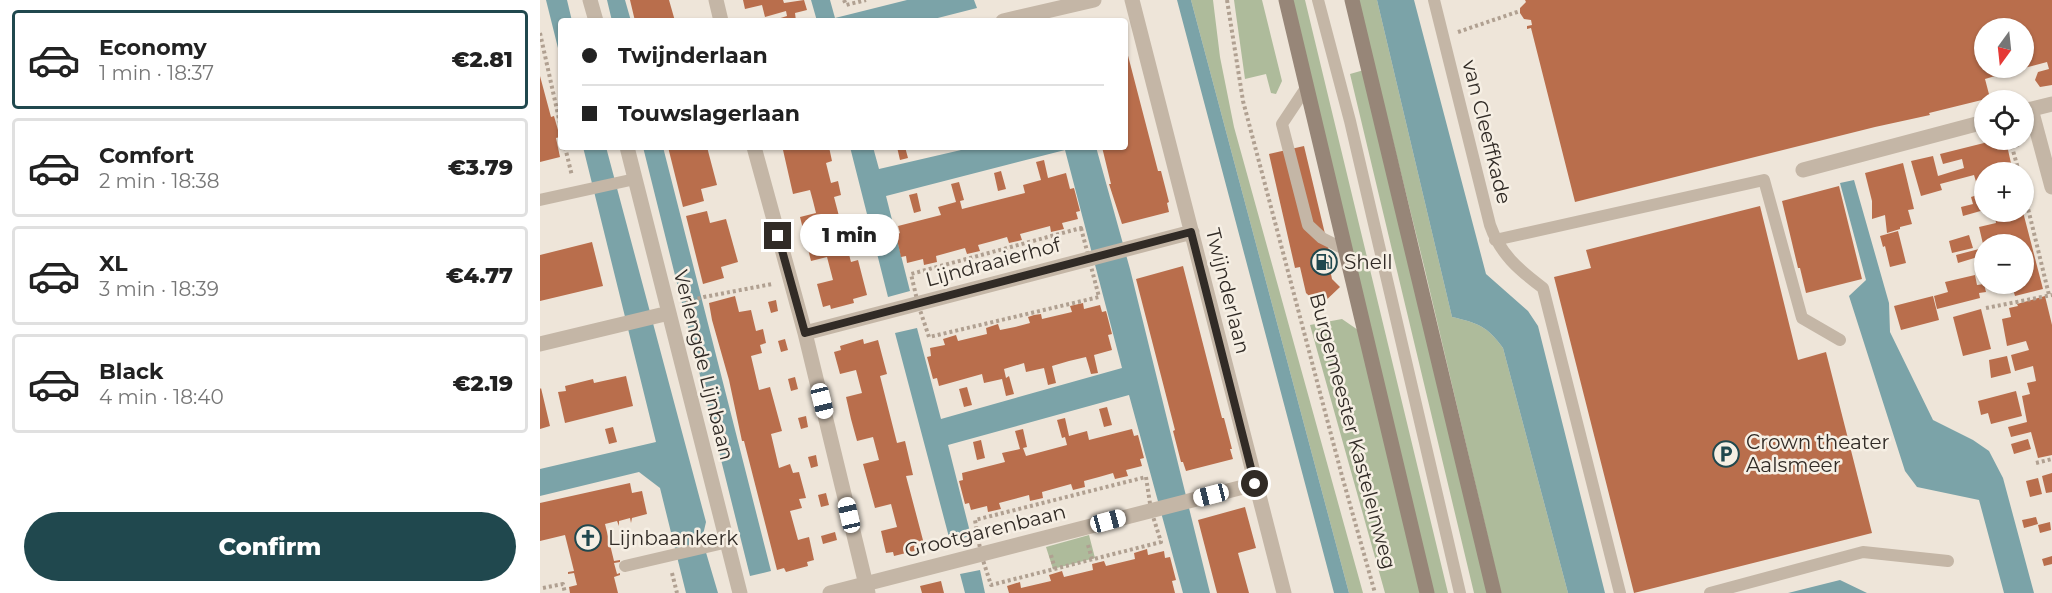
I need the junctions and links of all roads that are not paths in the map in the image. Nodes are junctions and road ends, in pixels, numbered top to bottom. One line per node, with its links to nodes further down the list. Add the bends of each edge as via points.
1 (590, 0): 9 (street)
2 (716, 0): 10 (street)
3 (1094, 0): 11 (street)
4 (1132, 0): 23 (street, Twijnderlaan)
5 (1286, 0): 12 (main road, Burgemeester Kasteleinweg)
6 (1318, 0): 39 (lane)
7 (1352, 0): 40 (main road)
8 (1434, 0): 24 (lane, van Cleeffkade)
9 (595, 18)
10 (720, 18)
11 (1014, 18)
12 (1306, 88): 25 (main road, Burgemeester Kasteleinweg); 25 (lane, via 1282,124 1308,225 1322,238)
13 (2052, 104): 14 (street)
14 (2034, 108)
15 (1974, 125): 19 (street)
16 (2034, 132): 21 (street)
17 (628, 150): 20 (street, Verlengde Lijnbaan)
18 (755, 150): 27 (street)
19 (1803, 170)
20 (635, 179): 22 (lane); 26 (street, Verlengde Lijnbaan)
21 (2052, 187)
22 (540, 200)
23 (1191, 232): 27 (street, Lijndraaierhof); 30 (street, Twijnderlaan)
24 (1495, 240): 28 (lane, via 1764,180 1802,318); 41 (lane, van Cleeffkade, via 1516,267 1543,288)
25 (1344, 249): 38 (main road, Burgemeester Kasteleinweg)
26 (668, 311): 29 (street); 31 (street, Verlengde Lijnbaan)
27 (805, 333): 34 (street)
28 (1840, 339)
29 (540, 344)
30 (1255, 484): 34 (street, Grootgarenbaan, via 981,554); 37 (street, Twijnderlaan)
31 (728, 542): 33 (lane); 35 (street, Verlengde Lijnbaan)
32 (1948, 561): 42 (lane, via 1863,552)
33 (625, 566)
34 (867, 588): 36 (street, Grootgarenbaan)
35 (740, 593)
36 (830, 593)
37 (1284, 593)
38 (1427, 593)
39 (1460, 593)
40 (1494, 593)
41 (1620, 593)
42 (1710, 593)

